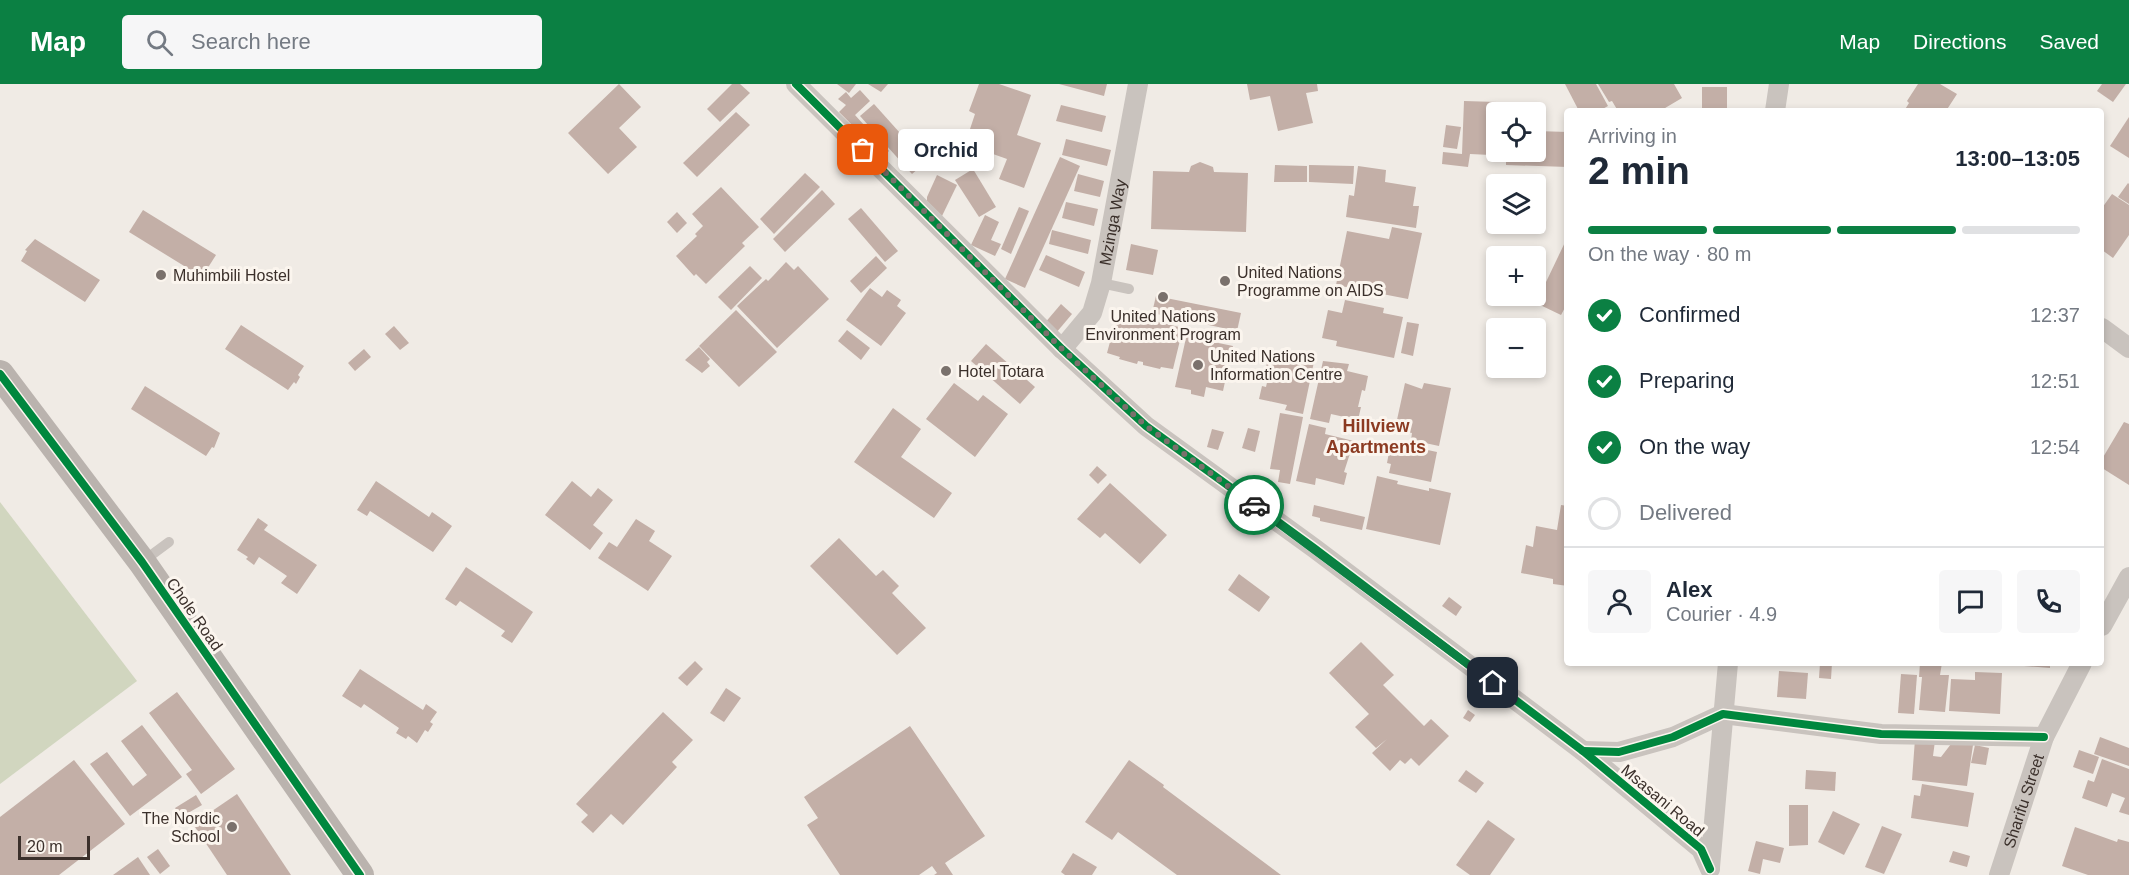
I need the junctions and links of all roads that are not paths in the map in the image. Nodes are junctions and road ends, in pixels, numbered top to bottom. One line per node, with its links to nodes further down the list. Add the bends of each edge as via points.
1 (796, 84): 9 (street, Msasani Road)
2 (1138, 84): 5 (street, Mzinga Way)
3 (1779, 84): 4 (street)
4 (1775, 108)
5 (1101, 283): 6 (lane); 9 (street, Mzinga Way, via 1092,313)
6 (1129, 289)
7 (2104, 329): 8 (street)
8 (2129, 348)
9 (1062, 349): 19 (street, Msasani Road, via 1146,426)
10 (0, 375): 12 (street, Chole Road)
11 (169, 542): 12 (lane)
12 (142, 562): 21 (street, Chole Road)
13 (2129, 577): 14 (street)
14 (2104, 622)
15 (1728, 666): 17 (street)
16 (2080, 666): 18 (street, Sharifu Street)
17 (1724, 714): 18 (street, via 1881,734); 19 (street, via 1673,737 1619,752); 20 (street)
18 (2044, 737): 22 (street, Sharifu Street)
19 (1583, 751): 20 (street, Msasani Road, via 1701,849)
20 (1710, 872)
21 (360, 875)
22 (1999, 875)

